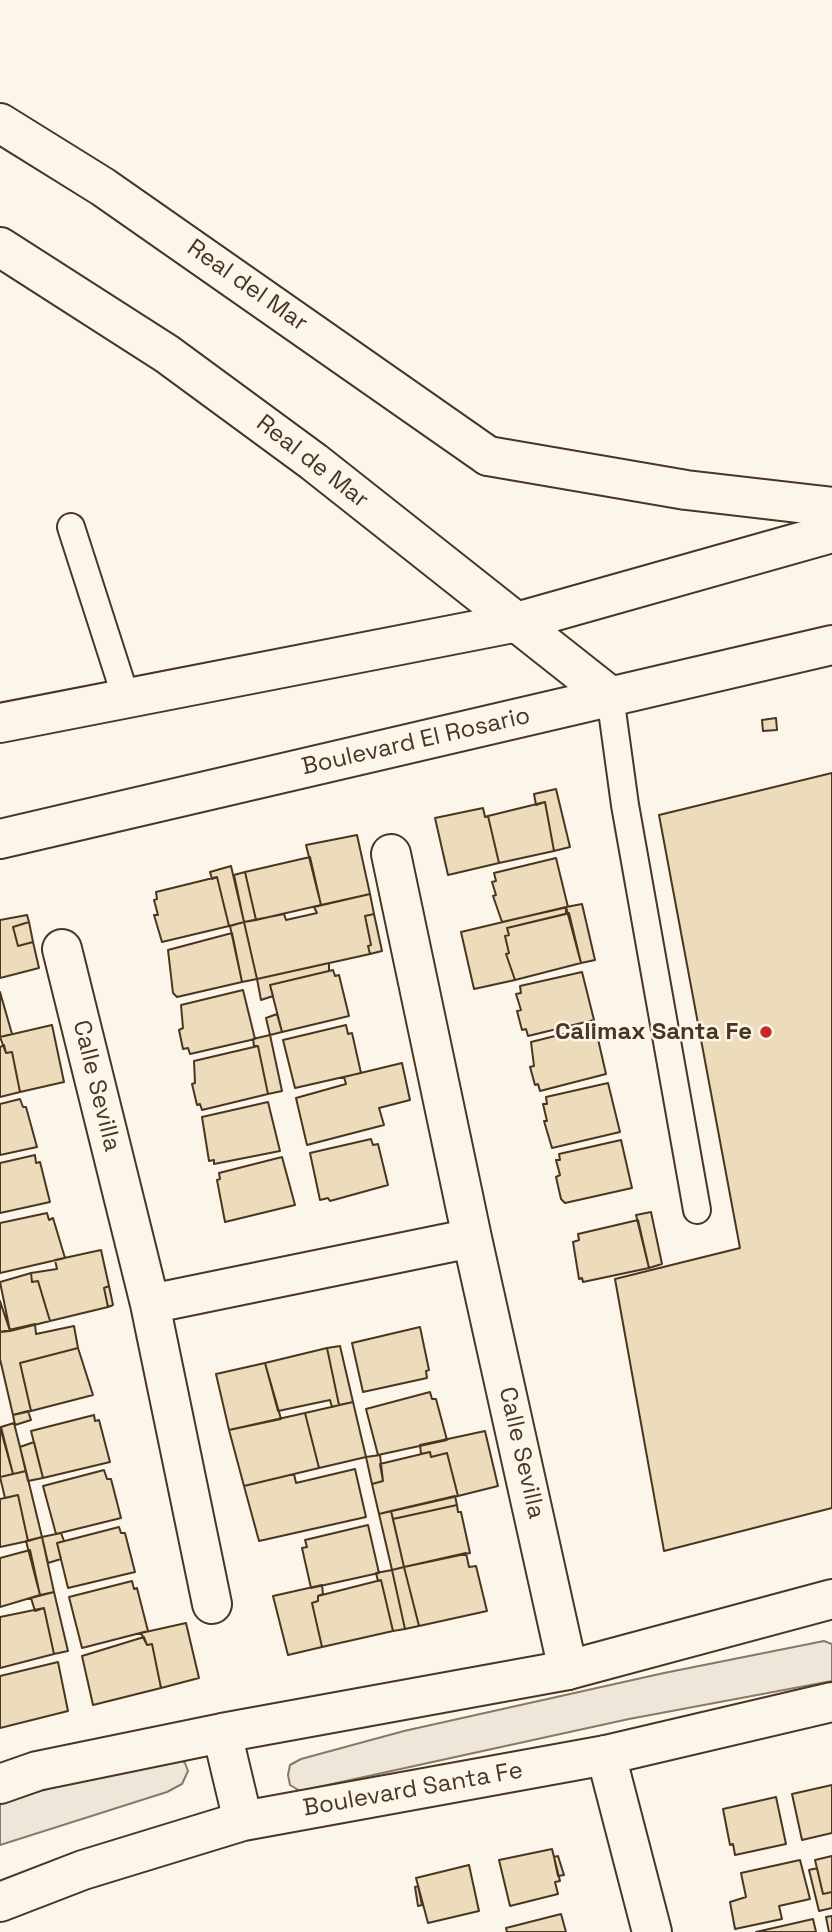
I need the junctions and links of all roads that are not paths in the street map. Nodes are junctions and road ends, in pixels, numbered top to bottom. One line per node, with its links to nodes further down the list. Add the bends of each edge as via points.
1 (0, 123): 3 (main road, Real del Mar, via 103,187 488,456 686,490)
2 (0, 247): 6 (main road, Real de Mar, via 167,354 314,462)
3 (832, 507)
4 (71, 527): 9 (lane)
5 (832, 533): 6 (main road)
6 (513, 623): 8 (main road, Real de Mar); 9 (main road)
7 (832, 645): 8 (main road, Boulevard El Rosario)
8 (610, 696): 11 (main road, Boulevard El Rosario); 14 (lane)
9 (126, 698): 10 (main road)
10 (0, 723)
11 (0, 839)
12 (391, 854): 15 (main road, Calle Sevilla)
13 (61, 949): 16 (main road, Calle Sevilla)
14 (697, 1210)
15 (472, 1238): 16 (main road); 19 (main road, Calle Sevilla)
16 (150, 1304): 18 (main road, Calle Sevilla)
17 (832, 1599): 19 (main road)
18 (212, 1604)
19 (568, 1670): 21 (main road)
20 (832, 1702): 22 (main road, Boulevard Santa Fe)
21 (222, 1733): 23 (main road, via 37,1771); 24 (main road)
22 (606, 1755): 24 (main road, Boulevard Santa Fe); 26 (main road)
23 (0, 1784)
24 (243, 1821): 25 (main road, Boulevard Santa Fe, via 83,1870)
25 (0, 1902)
26 (652, 1932)

